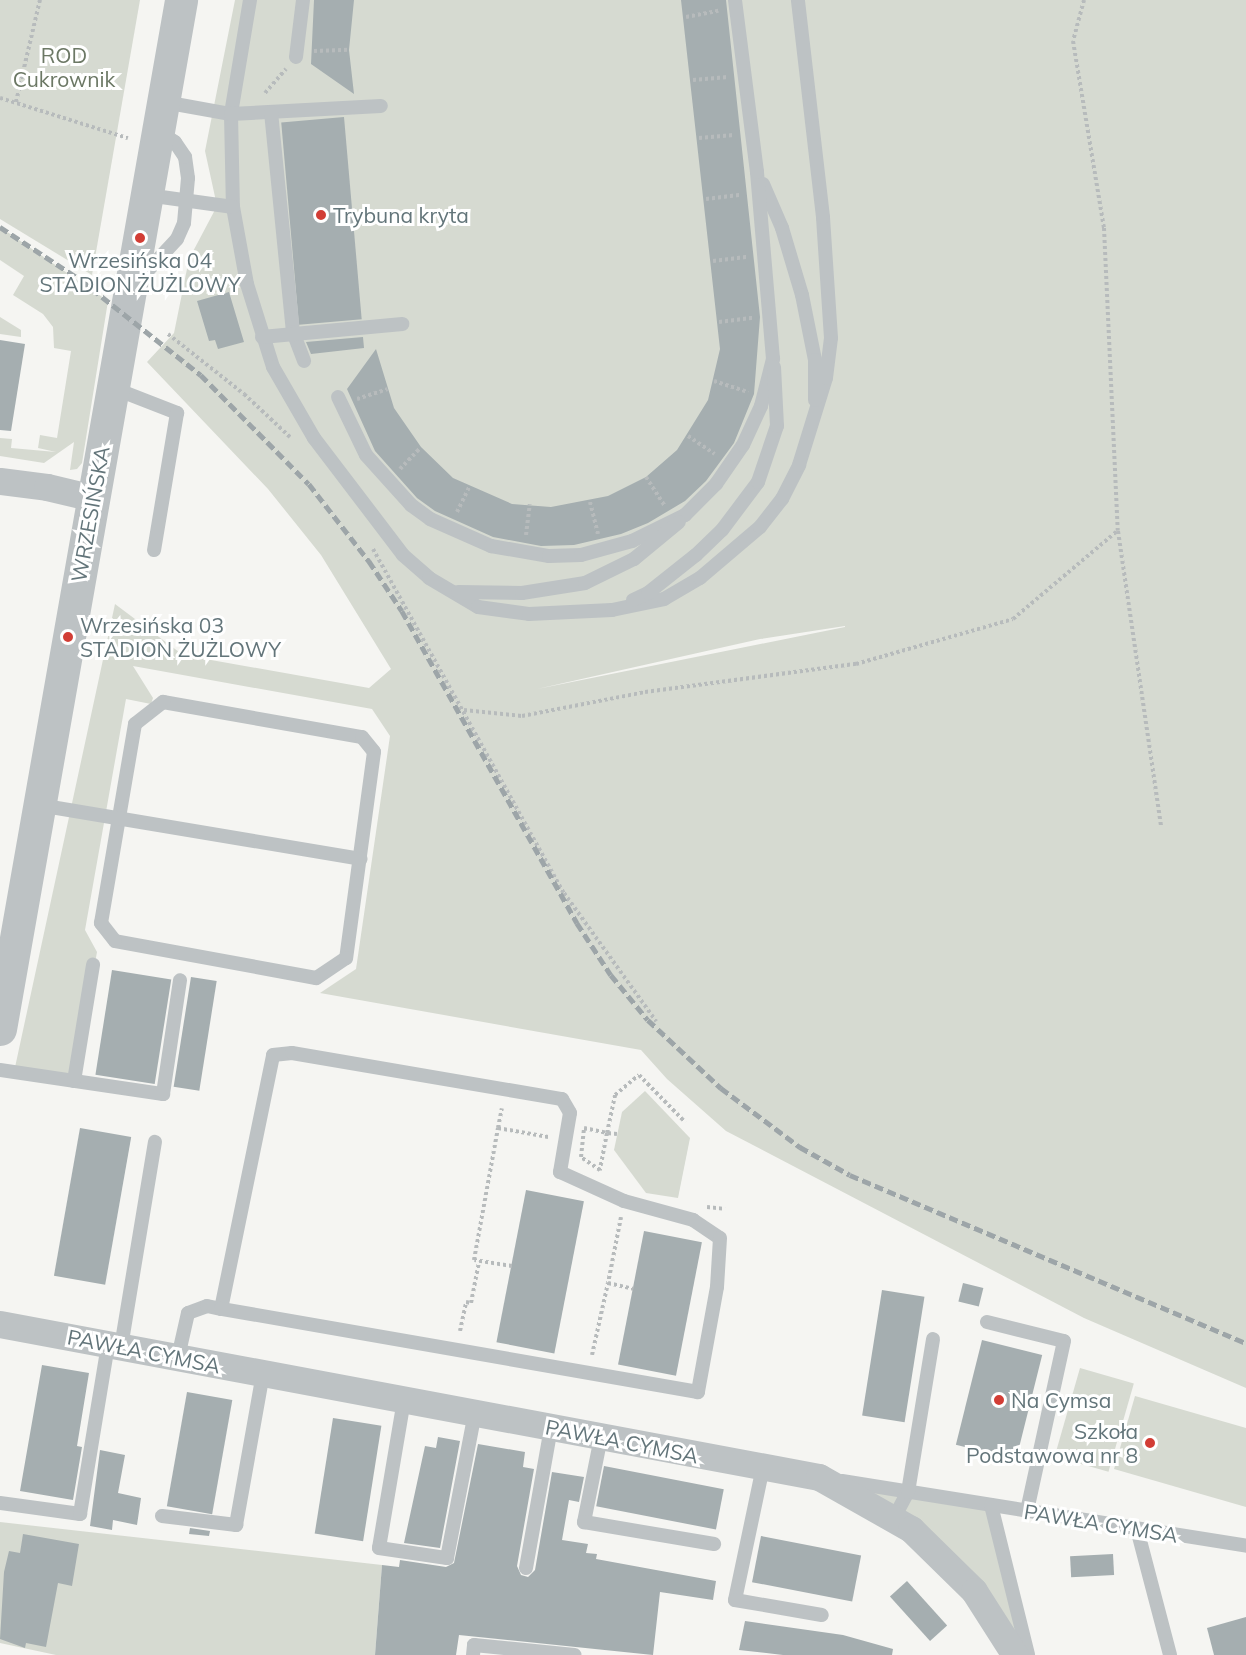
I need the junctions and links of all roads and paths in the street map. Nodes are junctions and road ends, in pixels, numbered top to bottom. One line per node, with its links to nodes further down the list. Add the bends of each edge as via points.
1 (40, 0): 16 (path)
2 (181, 0): 20 (street, WRZESIŃSKA)
3 (250, 0): 19 (lane)
4 (303, 0): 11 (lane)
5 (798, 0): 45 (lane, via 823,218 831,338)
6 (1084, 0): 60 (path, via 1073,41 1104,228)
7 (732, 5): 8 (path); 23 (lane)
8 (686, 17)
9 (349, 50): 10 (path)
10 (310, 51)
11 (296, 57): 14 (path)
12 (735, 76): 13 (path)
13 (693, 80)
14 (262, 95)
15 (0, 98): 16 (path)
16 (16, 102): 20 (path)
17 (381, 106): 18 (lane)
18 (271, 112): 19 (lane); 35 (lane)
19 (231, 114): 20 (lane); 28 (lane)
20 (150, 124): 24 (street, WRZESIŃSKA); 27 (lane, via 175,142 185,157)
21 (741, 134): 22 (path)
22 (699, 138)
23 (757, 172): 38 (lane); 45 (lane, via 782,228 802,295 815,360)
24 (147, 195): 27 (lane); 31 (street, WRZESIŃSKA)
25 (747, 195): 26 (path)
26 (706, 199)
27 (186, 203): 28 (lane); 31 (lane, via 177,239)
28 (233, 207): 37 (lane, via 247,284)
29 (753, 256): 30 (path)
30 (713, 261)
31 (130, 289): 41 (street, WRZESIŃSKA)
32 (760, 317): 33 (path)
33 (719, 322)
34 (402, 324): 35 (lane)
35 (293, 332): 37 (lane); 39 (lane)
36 (168, 334): 47 (path, via 244,394)
37 (262, 337): 65 (lane, via 292,404 387,537 429,578)
38 (773, 359): 58 (lane, via 761,406 743,445 716,484); 66 (lane, via 777,426 758,482 722,530 679,570 648,593)
39 (304, 361)
40 (714, 381): 43 (path)
41 (113, 388): 54 (street, WRZESIŃSKA); 64 (lane, via 177,413)
42 (387, 389): 44 (path)
43 (754, 394)
44 (344, 399): 58 (lane, via 366,455 411,505 430,519 491,546 549,556 581,555 632,541)
45 (815, 420): 66 (lane, via 782,499 760,528 700,578 664,599)
46 (687, 436): 49 (path)
47 (294, 442)
48 (421, 447): 50 (path)
49 (723, 460)
50 (393, 476)
51 (646, 477): 57 (path)
52 (0, 481): 54 (street)
53 (470, 487): 59 (path)
54 (93, 498): 68 (street, WRZESIŃSKA)
55 (590, 502): 61 (path)
56 (530, 504): 63 (path)
57 (669, 512)
58 (685, 515): 65 (lane, via 656,544 585,583 522,593)
59 (453, 520)
60 (1118, 531): 67 (path, via 1013,619 856,664 645,692 522,716); 70 (path)
61 (600, 540)
62 (370, 544): 67 (path)
63 (525, 544)
64 (153, 550)
65 (459, 592): 66 (lane, via 478,607 499,612)
66 (612, 610)
67 (464, 710): 74 (path, via 564,893)
68 (39, 805): 69 (lane); 75 (street, WRZESIŃSKA)
69 (120, 819): 71 (lane); 71 (lane, via 135,724 163,702 362,737 374,752); 71 (lane, via 101,923 115,941 316,978 346,958)
70 (1161, 826)
71 (360, 858)
72 (93, 965): 77 (lane)
73 (180, 980): 77 (lane, via 163,1094)
74 (656, 1021)
75 (0, 1029)
76 (0, 1070): 77 (lane)
77 (74, 1081)
78 (502, 1105): 80 (path)
79 (685, 1122): 81 (path, via 639,1075 615,1095)
80 (498, 1128)
81 (607, 1133): 81 (path, via 604,1152 600,1170 585,1162 580,1149 584,1128); 82 (path)
82 (617, 1134)
83 (155, 1142): 95 (lane)
84 (495, 1144): 86 (path, via 474,1260)
85 (622, 1216): 88 (path)
86 (479, 1262): 87 (path); 90 (path)
87 (512, 1266)
88 (608, 1283): 89 (path); 97 (path)
89 (633, 1289)
90 (473, 1294)
91 (221, 1309): 91 (lane, via 698,1392 717,1287 720,1238 693,1220 633,1204 561,1172 570,1113 562,1099 292,1053 273,1055); 96 (lane, via 207,1306 188,1312)
92 (987, 1322): 108 (lane, via 1064,1341)
93 (0, 1324): 95 (street, PAWŁA CYMSA)
94 (933, 1339): 105 (lane)
95 (115, 1346): 96 (street, PAWŁA CYMSA); 106 (lane, via 80,1514)
96 (178, 1357): 98 (street, PAWŁA CYMSA)
97 (591, 1362)
98 (263, 1373): 99 (street, PAWŁA CYMSA); 109 (lane, via 236,1525)
99 (404, 1400): 100 (street, PAWŁA CYMSA); 100 (lane, via 379,1548 447,1557)
100 (475, 1413): 101 (street, PAWŁA CYMSA)
101 (551, 1427): 102 (street, PAWŁA CYMSA); 114 (lane)
102 (601, 1437): 103 (street, PAWŁA CYMSA); 112 (lane, via 584,1522)
103 (763, 1467): 104 (street, PAWŁA CYMSA); 115 (lane, via 735,1599)
104 (819, 1478): 105 (lane, PAWŁA CYMSA); 110 (street)
105 (908, 1492): 107 (lane, PAWŁA CYMSA); 110 (lane)
106 (0, 1503)
107 (991, 1505): 108 (lane, PAWŁA CYMSA); 119 (lane)
108 (1027, 1511): 111 (lane, PAWŁA CYMSA)
109 (162, 1516)
110 (894, 1518): 118 (street, via 911,1529 974,1591)
111 (1137, 1528): 113 (lane, PAWŁA CYMSA); 120 (lane)
112 (714, 1544)
113 (1246, 1546)
114 (526, 1568)
115 (822, 1615)
116 (473, 1655): 117 (lane, via 474,1645)
117 (575, 1655)
118 (1015, 1655)
119 (1028, 1655)
120 (1170, 1655)

